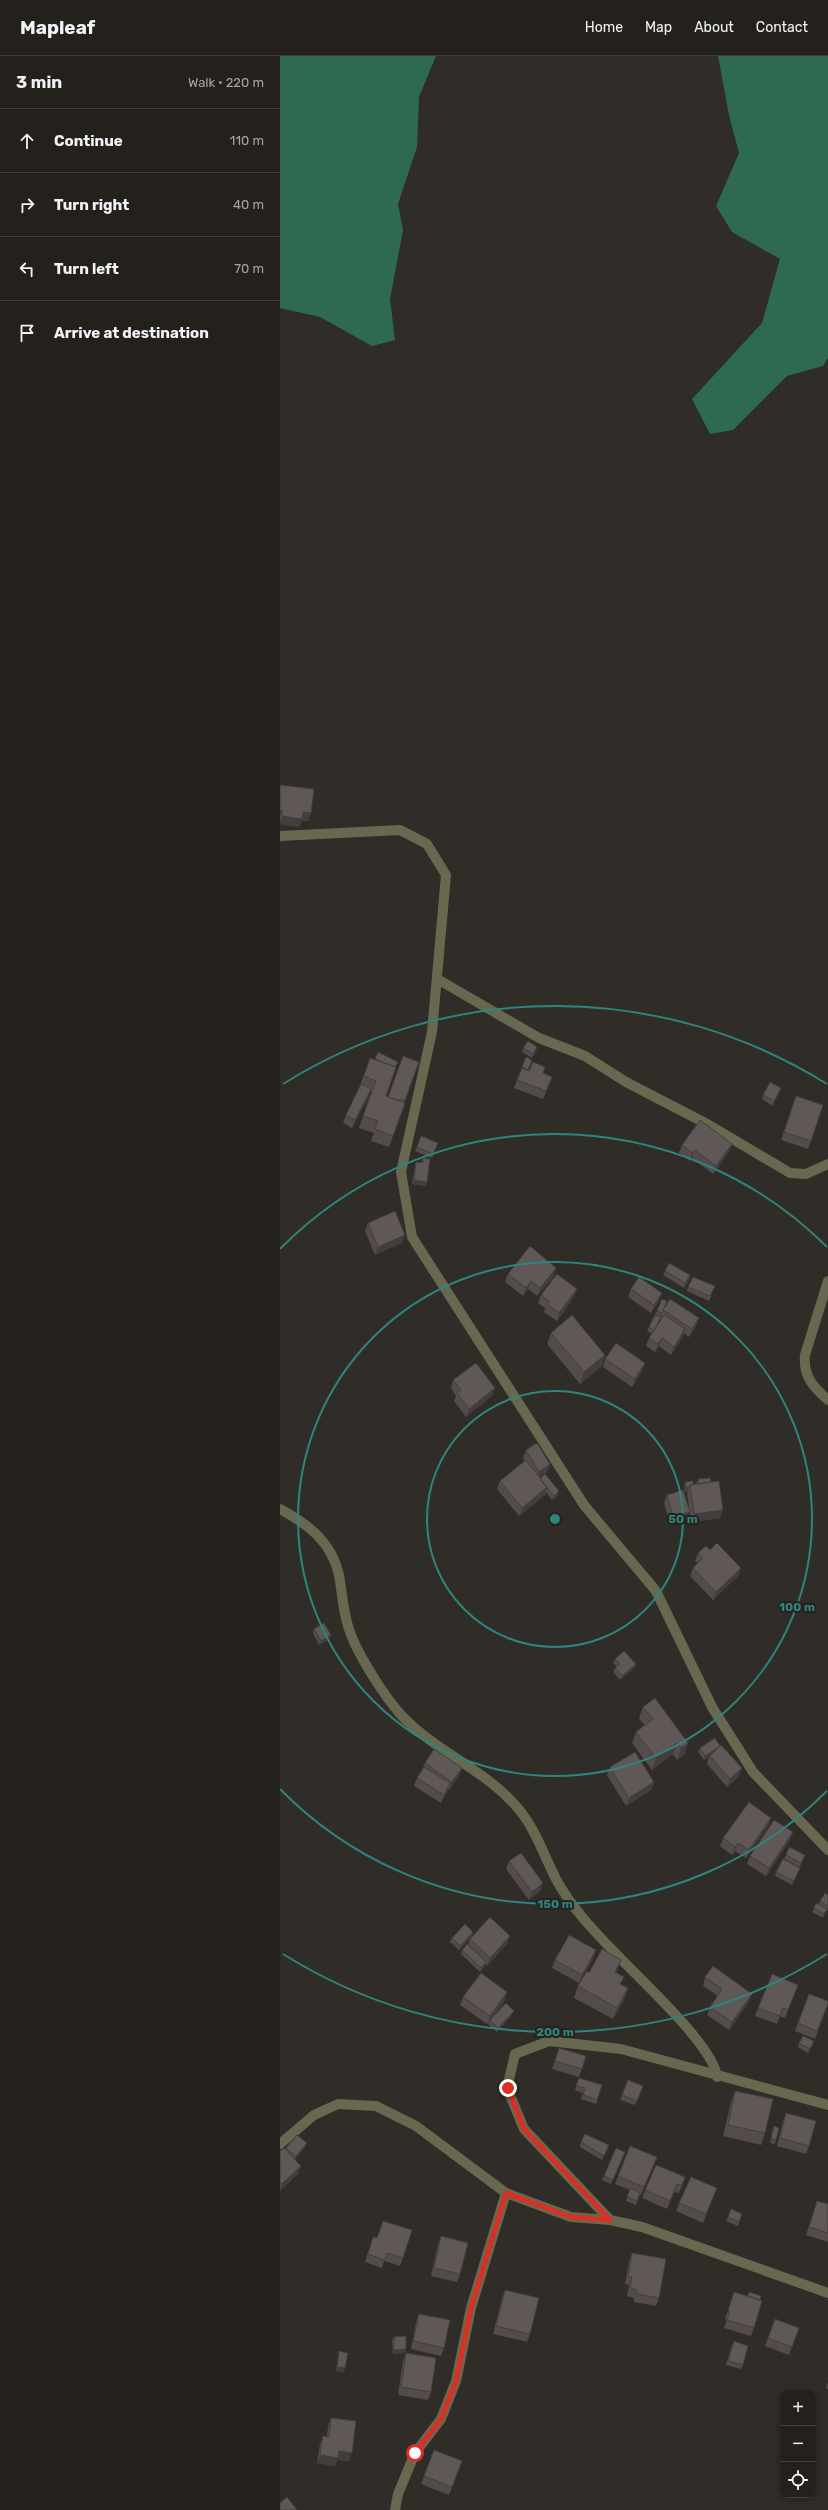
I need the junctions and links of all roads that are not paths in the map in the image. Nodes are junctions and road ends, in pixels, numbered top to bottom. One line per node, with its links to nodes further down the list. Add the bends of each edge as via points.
1 (280, 836): 2 (street, via 400,830 427,844 446,874)
2 (438, 980): 3 (street, via 539,1038 584,1056 790,1173 806,1174); 7 (street, via 432,1032 401,1172 412,1237 584,1504 656,1591 712,1706 753,1772)
3 (828, 1164)
4 (828, 1281): 5 (street, via 805,1355 804,1367 811,1384)
5 (828, 1400)
6 (280, 1509): 8 (street, via 308,1524 327,1546 339,1574 351,1636 357,1650 402,1715 417,1730 502,1792 518,1807 558,1882 574,1906 593,1930 680,2021 712,2060)
7 (828, 1850)
8 (717, 2077): 9 (street); 12 (street, via 613,2048 549,2041 515,2054 508,2088 524,2129)
9 (828, 2105)
10 (280, 2144): 11 (street, via 314,2114 338,2104 376,2106 416,2126)
11 (506, 2193): 12 (street, via 571,2217); 14 (street, via 471,2308 456,2381 441,2419 415,2453 398,2494)
12 (610, 2220): 13 (street, via 642,2227)
13 (828, 2292)
14 (395, 2510)

